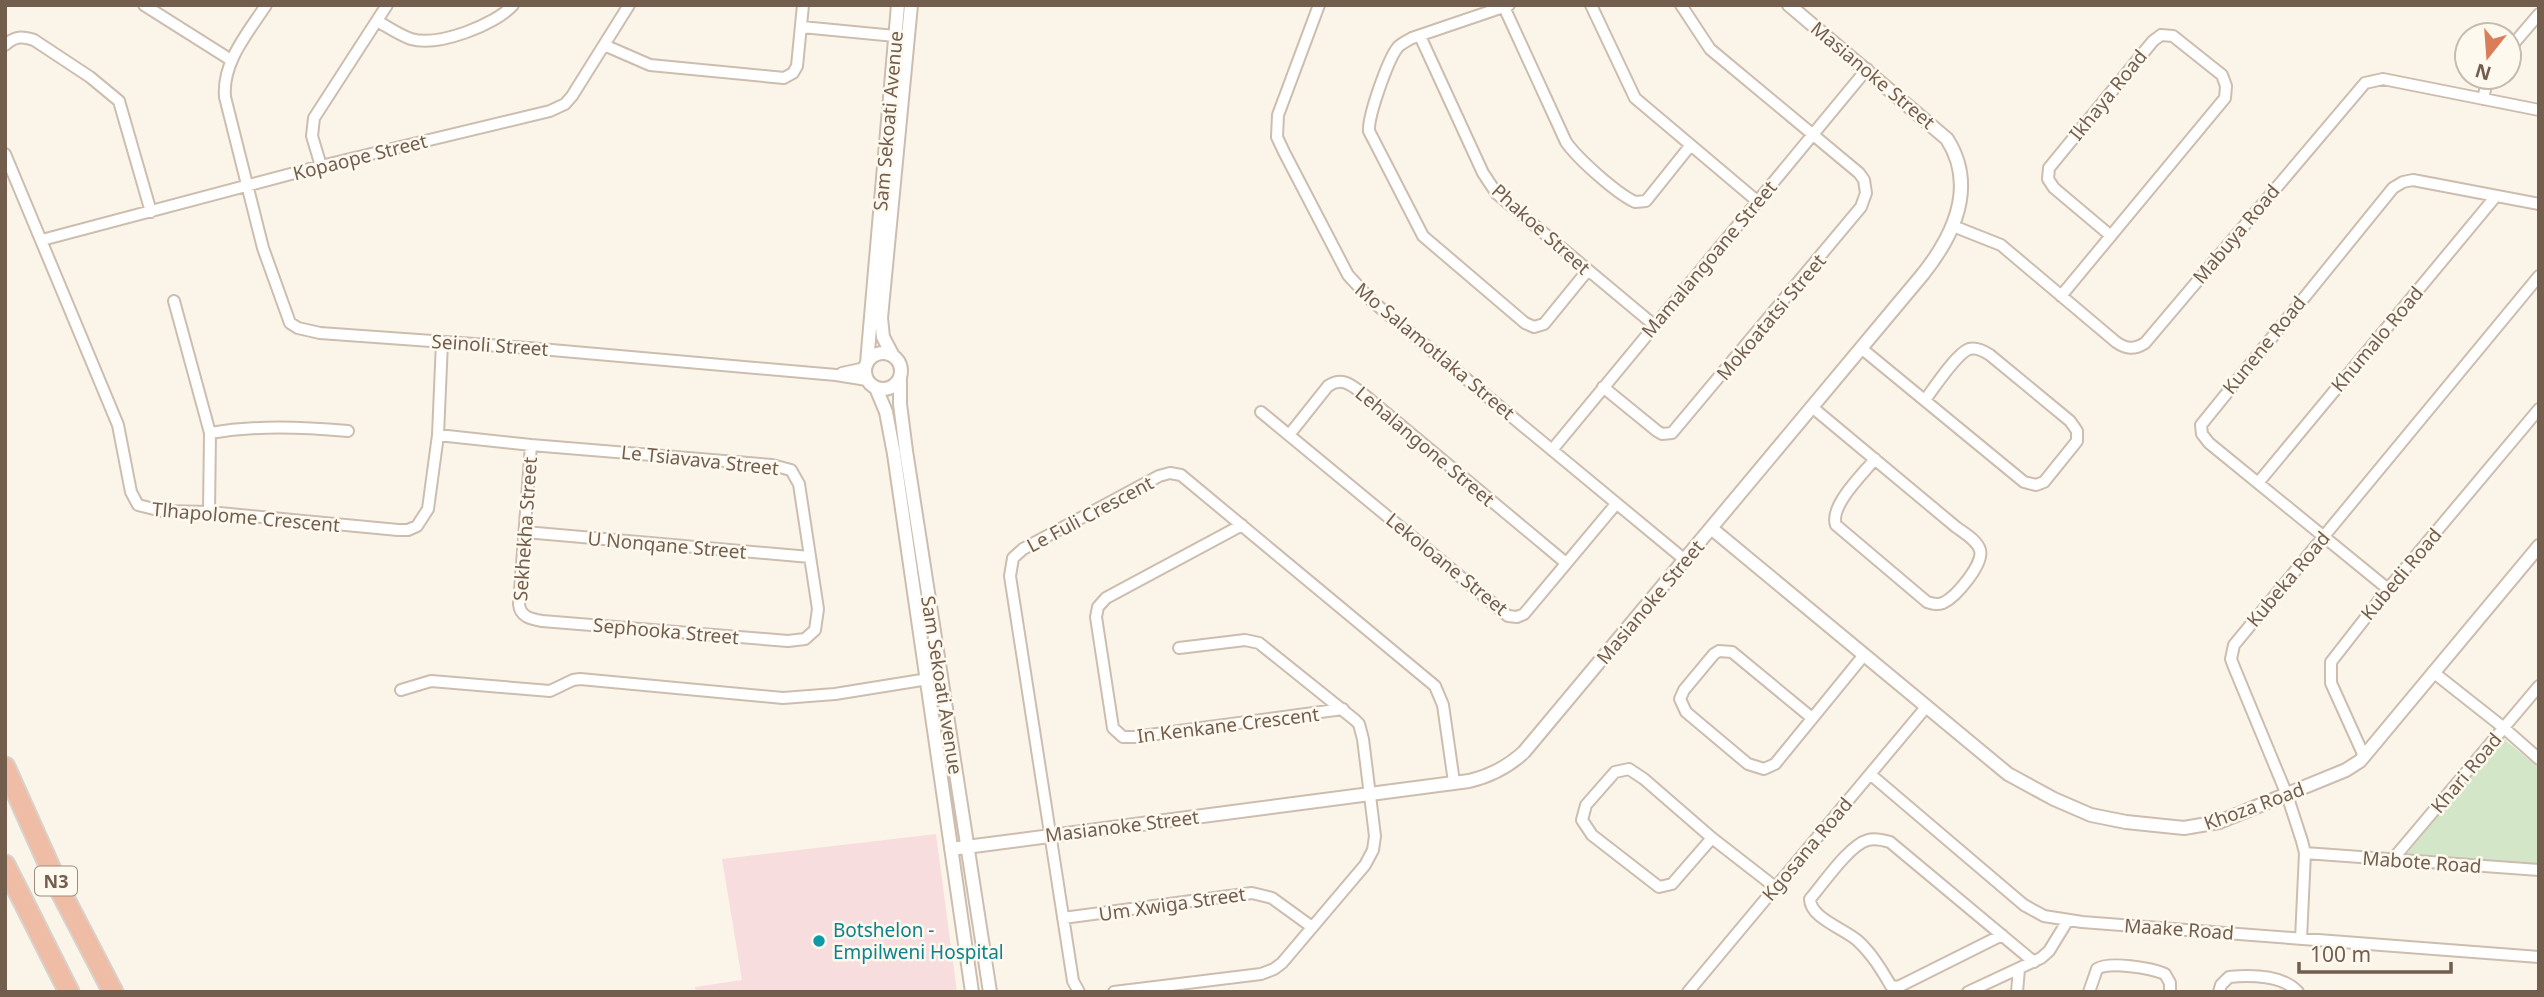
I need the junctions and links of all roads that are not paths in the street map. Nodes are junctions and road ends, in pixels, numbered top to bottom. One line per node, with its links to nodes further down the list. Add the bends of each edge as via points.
1 (144, 5): 22 (street)
2 (266, 5): 22 (street)
3 (387, 5): 15 (street)
4 (513, 5): 15 (street, via 497,20 480,27 424,41)
5 (629, 5): 21 (street, Kopaope Street)
6 (803, 5): 16 (street)
7 (898, 5): 18 (street, Sam Sekoati Avenue)
8 (911, 5): 46 (street, Sam Sekoati Avenue, via 881,318 883,337)
9 (1319, 5): 59 (street, Mo Salamotlaka Street, via 1278,115 1277,137 1284,152 1356,287)
10 (1591, 5): 28 (street, via 1632,94)
11 (1681, 5): 27 (street, via 1710,49)
12 (1789, 5): 23 (street, Masianoke Street)
13 (1506, 6): 19 (street); 28 (street, via 1566,142 1622,194 1635,202 1646,201)
14 (2539, 14): 17 (street)
15 (377, 21): 30 (street, via 314,118 312,136)
16 (802, 27): 18 (street); 21 (street, via 797,66 784,78 650,65)
17 (2523, 33)
18 (895, 36): 47 (street, Sam Sekoati Avenue)
19 (1420, 36): 39 (street, Phakoe Street, via 1491,187); 39 (street, via 1396,51 1369,124 1373,141 1423,236 1534,327 1548,320)
20 (5, 45): 35 (street, via 23,36 34,40 119,100)
21 (604, 45): 30 (street, Kopaope Street, via 572,96 550,111)
22 (231, 60): 31 (street, via 225,97)
23 (1867, 69): 27 (street, Mamalangoane Street); 36 (street, Masianoke Street, via 1942,132 1952,147 1960,180)
24 (2485, 91): 25 (street)
25 (2483, 99): 26 (street, Mabuya Road); 41 (street, Mabuya Road, via 2383,79 2365,83 2139,346 2121,346)
26 (2539, 110)
27 (1814, 134): 33 (street, Mamalangoane Street); 49 (street, Mokoatatsi Street, via 1864,180 1864,203 1686,419 1672,433 1662,434)
28 (1690, 146): 33 (street)
29 (5, 153): 38 (street, Tlhapolome Crescent)
30 (321, 166): 31 (street, Kopaope Street)
31 (247, 186): 35 (street, Kopaope Street); 44 (street, Seinoli Street, via 290,323 320,333)
32 (2496, 196): 34 (street, Kunene Road); 61 (street, Khumalo Road); 61 (street, Kunene Road, via 2413,180 2393,188 2201,425 2205,438)
33 (1757, 201): 43 (street, Mamalangoane Street)
34 (2539, 204)
35 (151, 212): 38 (street, Kopaope Street)
36 (1953, 226): 41 (street, Mabuya Road, via 2001,245); 45 (street, Masianoke Street, via 1941,251)
37 (2111, 236): 37 (street, Ikhaya Road, via 2225,98 2222,75 2173,36 2161,35 2153,41 2049,168 2048,179 2054,188); 41 (street, Ikhaya Road)
38 (42, 240): 63 (street, Tlhapolome Crescent, via 118,425 133,500 146,509)
39 (1588, 271): 43 (street, Phakoe Street)
40 (2539, 276): 67 (street, Kubeka Road)
41 (2061, 296)
42 (174, 301): 55 (street)
43 (1654, 326): 49 (street, Mamalangoane Street)
44 (442, 342): 47 (street, Seinoli Street); 56 (street, Tlhapolome Crescent)
45 (1860, 348): 50 (street); 51 (street, Masianoke Street)
46 (893, 356): 47 (street, via 878,354); 48 (street, via 901,368)
47 (869, 375): 48 (street, via 888,389); 78 (street, Sam Sekoati Avenue, via 886,412)
48 (900, 378): 94 (street, Sam Sekoati Avenue, via 906,451)
49 (1603, 387): 59 (street, Mamalangoane Street)
50 (1925, 400): 50 (street, via 2031,485 2044,482 2077,441 2070,421 1979,349 1959,356)
51 (1812, 407): 60 (street); 65 (street, Masianoke Street)
52 (2539, 409): 72 (street, Kubedi Road)
53 (1261, 412): 57 (street, Lekoloane Street)
54 (348, 431): 55 (street, via 267,426)
55 (211, 433): 63 (street)
56 (438, 435): 58 (street, Le Tsiavava Street); 63 (street, Tlhapolome Crescent, via 428,509 408,530)
57 (1289, 435): 71 (street, Lekoloane Street, via 1508,616 1524,614); 71 (street, Lehalangone Street, via 1328,386 1341,380 1350,384)
58 (531, 445): 66 (street, Sekhekha Street); 69 (street, Le Tsiavava Street, via 785,468 799,484)
59 (1552, 450): 62 (street, Mo Salamotlaka Street)
60 (1875, 459): 60 (street, via 1980,551 1979,562 1963,585 1939,604 1923,599 1834,521 1838,506)
61 (2258, 483): 67 (street, Kunene Road)
62 (1616, 505): 70 (street, Mo Salamotlaka Street); 71 (street, Lekoloane Street)
63 (209, 513)
64 (1242, 525): 82 (street, In Kenkane Crescent, via 1106,598 1098,607 1114,728 1123,737 1134,737); 89 (street, Le Fuli Crescent, via 1435,686 1443,705); 92 (street, Le Fuli Crescent, via 1187,479 1170,473 1059,529 1013,558 1010,576)
65 (1712, 528): 70 (street, Masianoke Street); 76 (street, Khoza Road)
66 (525, 532): 69 (street, U Nonqane Street); 73 (street, Sekhekha Street)
67 (2323, 537): 72 (street, Kunene Road); 91 (street, Kubeka Road, via 2231,652)
68 (2539, 547): 77 (street, Khoza Road)
69 (810, 557): 74 (street, Le Tsiavava Street, via 818,617)
70 (1685, 560): 89 (street, Masianoke Street, via 1518,757 1488,775)
71 (1566, 563)
72 (2388, 589): 85 (street, Kubedi Road, via 2336,653 2330,668 2331,683)
73 (522, 613): 74 (street, Sephooka Street, via 542,621 788,641)
74 (810, 636)
75 (1180, 648): 82 (street, via 1245,640 1259,643)
76 (1864, 655): 81 (street, Khoza Road); 83 (street)
77 (2433, 673): 84 (street); 85 (street, Khoza Road)
78 (928, 679): 80 (street, via 809,697 580,679 544,691 431,681); 95 (street, Sam Sekoati Avenue)
79 (2539, 686): 84 (street, Khari Road)
80 (401, 690)
81 (1927, 706): 88 (street, Kgosana Road); 91 (street, Khoza Road, via 2008,774 2106,819 2198,827)
82 (1343, 709): 90 (street, via 1361,729)
83 (1812, 718): 83 (street, via 1775,764 1758,769 1691,717 1680,699 1714,654 1732,652)
84 (2504, 728): 86 (street); 97 (street, Khari Road)
85 (2364, 756): 91 (street, Khoza Road, via 2346,770)
86 (2539, 759)
87 (5, 767): 110 (highway, N3, via 61,892)
88 (1870, 774): 100 (street, Kgosana Road); 102 (street, Maake Road, via 2024,905 2044,916)
89 (1454, 782): 90 (street, Masianoke Street)
90 (1369, 793): 92 (street, Masianoke Street); 103 (street, via 1373,850)
91 (2287, 795): 96 (street, Kubeka Road)
92 (1051, 834): 94 (street, Masianoke Street); 101 (street, Le Fuli Crescent)
93 (1712, 838): 93 (street, via 1629,769 1615,772 1586,805 1583,815 1592,835 1659,887 1672,884); 100 (street)
94 (967, 847): 95 (street, Masianoke Street); 112 (street, Sam Sekoati Avenue)
95 (951, 849): 111 (street, Sam Sekoati Avenue)
96 (2305, 853): 97 (street, Mabote Road); 105 (street, Kubeka Road)
97 (2393, 859): 99 (street, Mabote Road)
98 (5, 865): 109 (highway, N3)
99 (2539, 870)
100 (1775, 887): 115 (street, Kgosana Road)
101 (1063, 918): 103 (street, Um Xwiga Street, via 1252,893 1272,898); 113 (street, Le Fuli Crescent, via 1073,981)
102 (2068, 920): 105 (street, Maake Road); 107 (street, via 2049,951)
103 (1312, 927): 114 (street, via 1282,963 1268,972)
104 (2002, 935): 104 (street, via 1881,839 1866,840 1848,855 1810,900 1815,914 1857,940 1876,960 1891,986 1898,987); 107 (street)
105 (2301, 939): 106 (street, Maake Road)
106 (2539, 957)
107 (2034, 961): 108 (street)
108 (2019, 969): 116 (street); 117 (street)
109 (69, 992)
110 (113, 992)
111 (972, 992)
112 (990, 992)
113 (1079, 992)
114 (1114, 992)
115 (1688, 992)
116 (1968, 992)
117 (2017, 992)
118 (2090, 992): 119 (street, via 2096,969 2110,965 2165,974)
119 (2170, 992)
120 (2219, 992): 121 (street, via 2229,977 2238,976 2287,983)
121 (2298, 992)

